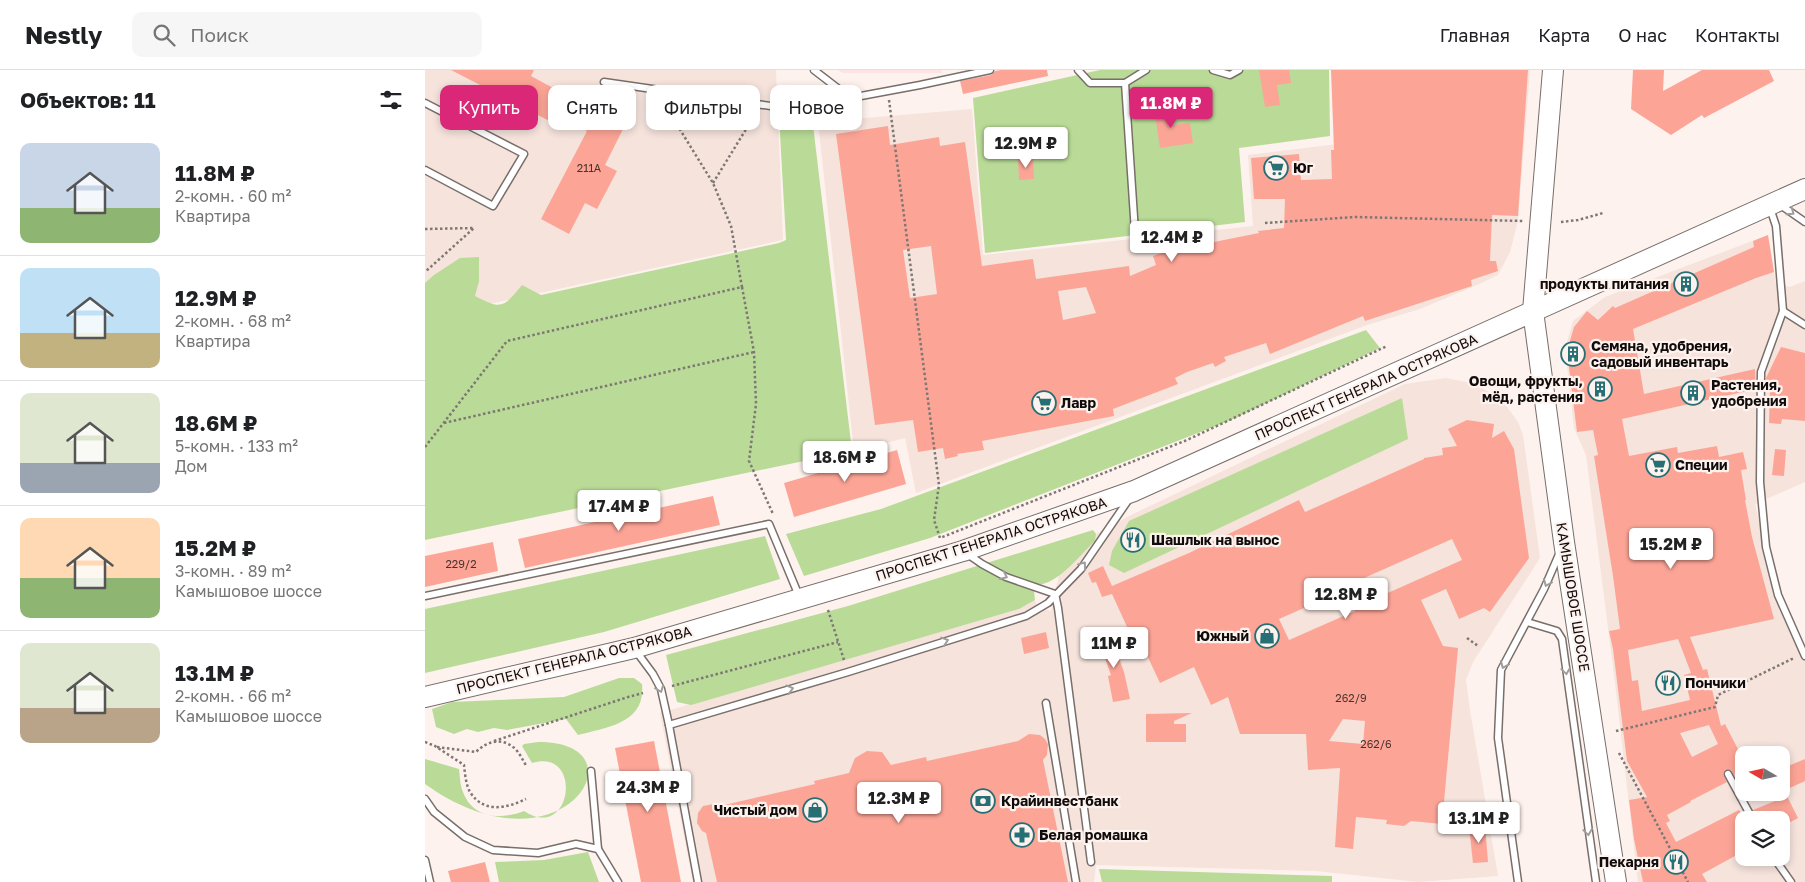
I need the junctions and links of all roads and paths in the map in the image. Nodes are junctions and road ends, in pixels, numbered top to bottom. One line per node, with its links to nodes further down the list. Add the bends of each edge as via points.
1 (813, 70): 11 (lane)
2 (990, 70): 8 (lane)
3 (1078, 70): 10 (lane, via 1089,83)
4 (1147, 70): 10 (lane)
5 (1213, 70): 6 (lane, via 1230,75)
6 (1239, 70)
7 (1553, 70): 29 (main road, КАМЫШОВОЕ ШОССЕ)
8 (960, 73): 12 (lane)
9 (604, 82): 15 (lane)
10 (1125, 83): 26 (lane)
11 (833, 85)
12 (888, 91): 13 (lane); 32 (path, via 939,485 934,520 940,538 1187,440)
13 (862, 96)
14 (425, 104): 16 (lane, via 524,154 493,206)
15 (770, 106)
16 (425, 170)
17 (713, 182): 17 (path, via 679,128 757,112 723,167); 28 (path, via 731,226)
18 (1805, 189): 19 (main road, ПРОСПЕКТ ГЕНЕРАЛА ОСТРЯКОВА)
19 (1772, 204): 23 (lane, one-way to 23); 29 (main road, ПРОСПЕКТ ГЕНЕРАЛА ОСТРЯКОВА); 30 (lane, via 1777,226)
20 (1603, 213): 22 (path)
21 (1523, 222): 24 (path, via 1355,217)
22 (1561, 222)
23 (1805, 222)
24 (1265, 223)
25 (425, 229): 27 (path, via 474,228)
26 (1136, 247)
27 (425, 272)
28 (743, 287): 33 (path); 34 (path, via 507,341)
29 (1533, 311): 36 (main road, ПРОСПЕКТ ГЕНЕРАЛА ОСТРЯКОВА); 38 (main road, КАМЫШОВОЕ ШОССЕ)
30 (1783, 312): 31 (lane); 49 (lane, via 1761,372 1760,482 1766,548 1778,595)
31 (1805, 325)
32 (1387, 346)
33 (754, 352): 34 (path); 37 (path, via 756,404 749,461)
34 (443, 424): 35 (path)
35 (425, 447)
36 (1134, 491): 39 (main road, ПРОСПЕКТ ГЕНЕРАЛА ОСТРЯКОВА); 40 (lane, one-way to 36, via 1081,569)
37 (776, 520)
38 (1564, 542): 44 (lane, one-way to 44); 77 (main road, КАМЫШОВОЕ ШОССЕ)
39 (963, 551): 40 (lane, one-way to 40, via 1006,578); 42 (main road, ПРОСПЕКТ ГЕНЕРАЛА ОСТРЯКОВА)
40 (1055, 594): 55 (lane, one-way to 40, via 1025,616); 69 (lane)
41 (425, 596): 42 (lane, via 769,524)
42 (800, 599): 48 (main road, ПРОСПЕКТ ГЕНЕРАЛА ОСТРЯКОВА)
43 (828, 610): 46 (path)
44 (1527, 622): 75 (lane, one-way to 75, via 1501,670 1498,738); 76 (lane, one-way to 76, via 1557,631 1562,639)
45 (1467, 638): 47 (path)
46 (838, 642): 50 (path); 51 (path)
47 (1478, 646)
48 (634, 648): 53 (main road, ПРОСПЕКТ ГЕНЕРАЛА ОСТРЯКОВА); 55 (lane, one-way to 55, via 661,689)
49 (1804, 655): 56 (path, via 1717,695 1715,707)
50 (844, 660)
51 (673, 686)
52 (643, 693): 57 (path)
53 (425, 697)
54 (1046, 703): 74 (lane)
55 (669, 725): 73 (lane)
56 (1616, 730)
57 (494, 741): 59 (path, via 483,744 476,752); 61 (path, via 514,747)
58 (425, 742): 59 (path)
59 (435, 746): 65 (path, via 464,765 470,792 480,802 491,807 509,807)
60 (1619, 753): 78 (path)
61 (527, 767)
62 (591, 771): 67 (lane)
63 (1728, 774): 66 (lane)
64 (425, 799): 67 (lane, via 434,812 465,837 493,850 538,853 576,844)
65 (526, 799)
66 (1748, 811)
67 (598, 849): 72 (lane)
68 (425, 860): 71 (lane)
69 (1091, 862)
70 (1780, 866): 79 (lane)
71 (430, 882)
72 (618, 882)
73 (698, 882)
74 (1076, 882)
75 (1519, 882)
76 (1596, 882)
77 (1616, 882)
78 (1688, 882)
79 (1791, 882)

